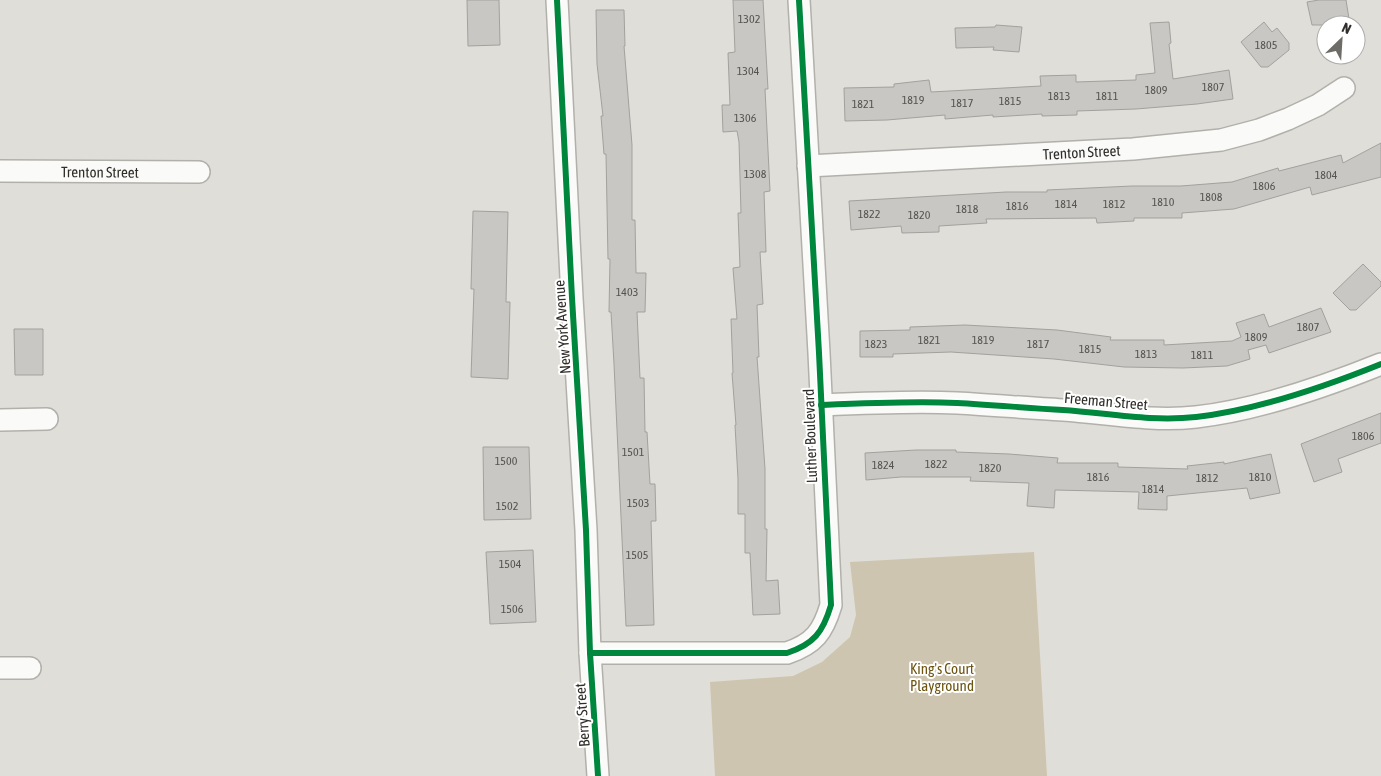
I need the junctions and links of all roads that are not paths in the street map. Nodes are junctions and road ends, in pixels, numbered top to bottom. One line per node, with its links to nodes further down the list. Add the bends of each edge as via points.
1 (557, 0): 11 (street, New York Avenue)
2 (799, 0): 4 (street, Luther Boulevard)
3 (1344, 88): 4 (street, Trenton Street, via 1288,119 1221,140 1133,149)
4 (808, 166): 8 (street, Luther Boulevard)
5 (0, 171): 6 (street, Trenton Street)
6 (199, 172)
7 (1381, 364): 8 (street, Freeman Street, via 1272,402 1193,417 1145,418 958,403)
8 (821, 405): 11 (street, Luther Boulevard, via 830,605 826,622 816,637 803,648 787,653)
9 (47, 419): 10 (street)
10 (0, 420)
11 (590, 653): 14 (street, Berry Street)
12 (0, 668): 13 (street)
13 (30, 668)
14 (598, 776)

